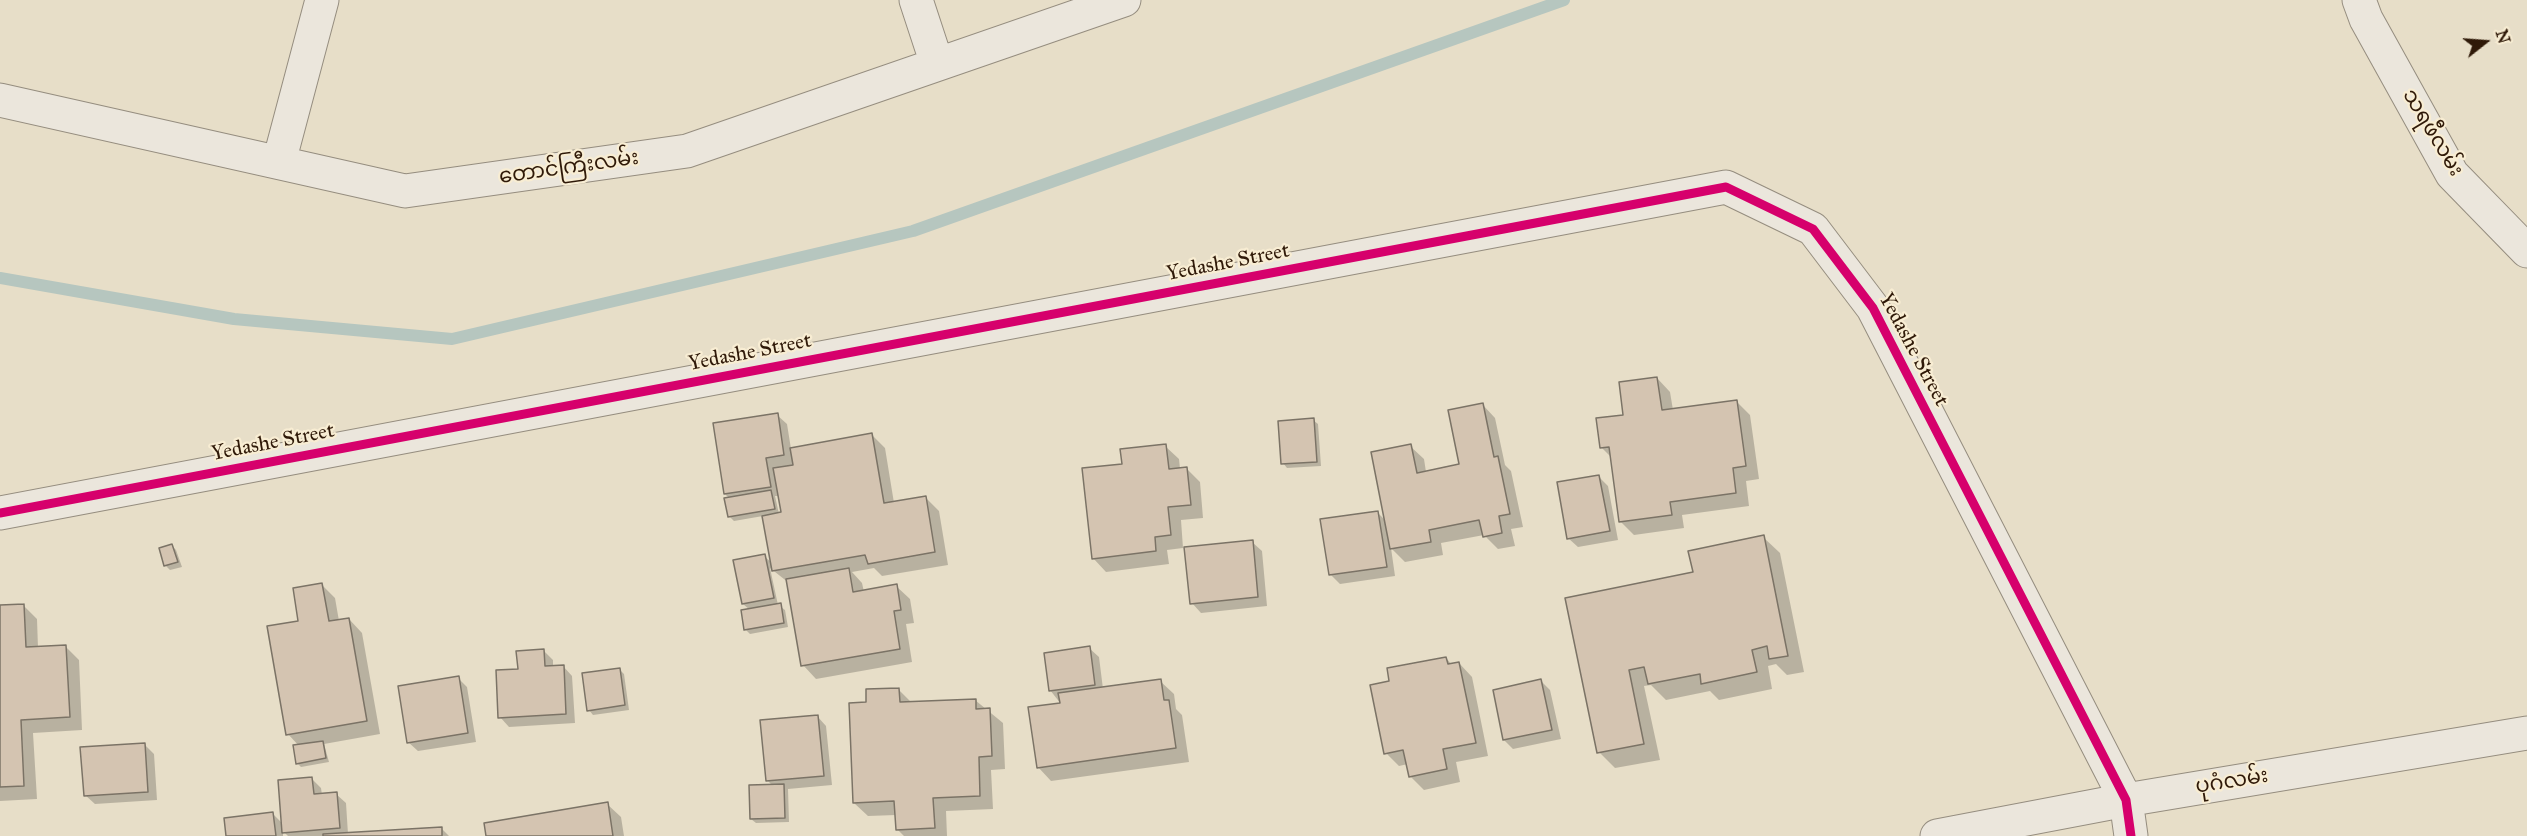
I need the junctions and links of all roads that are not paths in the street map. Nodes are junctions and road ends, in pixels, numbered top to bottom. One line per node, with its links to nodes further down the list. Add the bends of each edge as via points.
1 (322, 0): 7 (street)
2 (916, 0): 5 (street)
3 (1124, 0): 5 (street, တောင်ကြီးလမ်း)
4 (2359, 0): 8 (street, သရဖီလမ်း, via 2452,174)
5 (938, 64): 7 (street, တောင်ကြီးလမ်း, via 687,151 405,191)
6 (0, 100): 7 (street, တောင်ကြီးလမ်း)
7 (279, 162)
8 (2527, 251)
9 (0, 513): 11 (street, Yedashe Street, via 1726,187 1813,229 1873,308)
10 (2527, 733): 11 (street, ပုဂံလမ်း)
11 (2126, 800): 12 (street, ပုဂံလမ်း); 13 (street, Yedashe Street)
12 (1937, 836)
13 (2131, 836)

